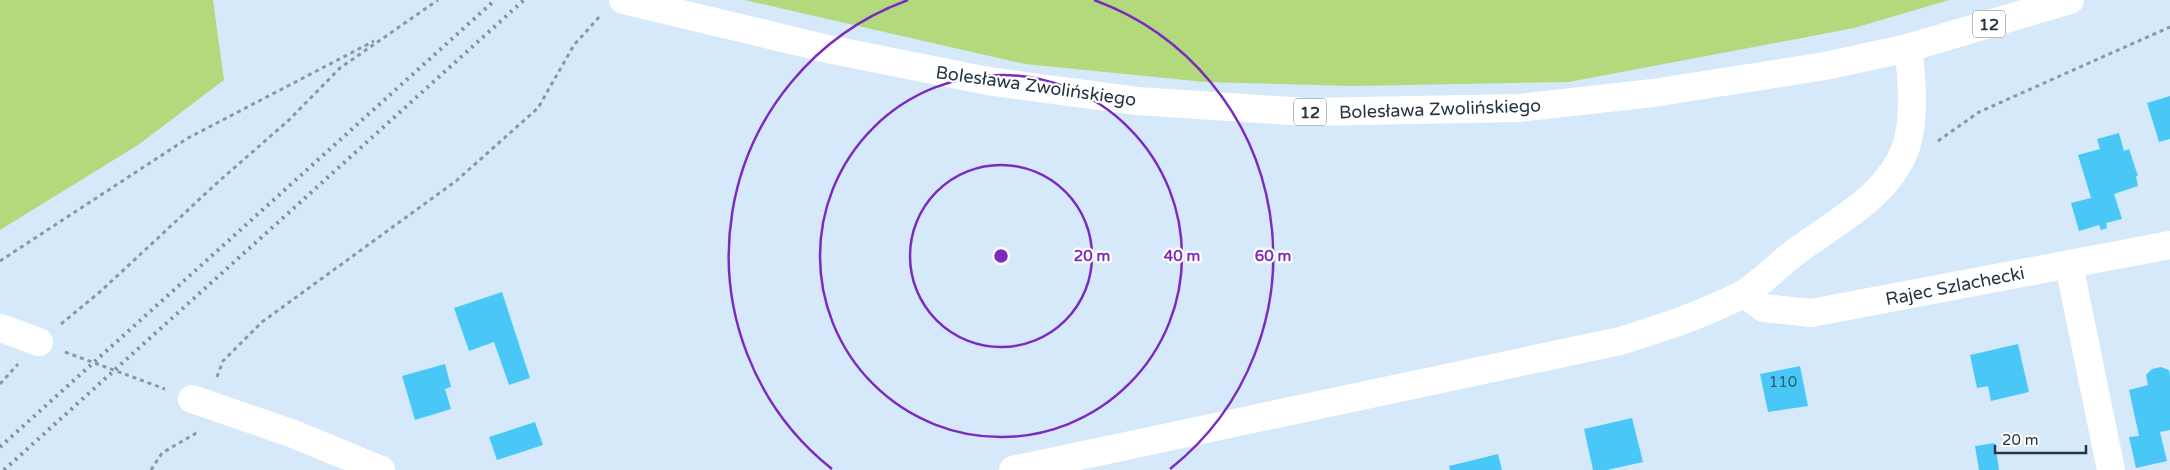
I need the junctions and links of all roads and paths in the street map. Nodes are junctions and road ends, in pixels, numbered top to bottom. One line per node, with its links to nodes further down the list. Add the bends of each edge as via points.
1 (438, 0): 5 (path)
2 (2070, 0): 6 (street, Bolesława Zwolińskiego / 12)
3 (613, 7): 6 (street, Bolesława Zwolińskiego / 12, via 716,23 928,71 1041,90 1137,101 1307,112 1459,111 1576,103 1824,66); 14 (path, via 574,45 538,108 456,181 262,322 223,361)
4 (2170, 26): 7 (path, via 1979,112 1931,147)
5 (383, 36): 9 (path, via 188,138); 13 (path, via 340,68 289,120 101,291)
6 (1908, 48): 7 (street, via 1911,87)
7 (1906, 146): 11 (street, via 1896,167 1873,197 1790,256)
8 (2170, 245): 10 (street, Rajec Szlachecki)
9 (0, 261)
10 (2069, 265): 11 (street, Rajec Szlachecki, via 1811,313 1764,308); 18 (street)
11 (1744, 294): 17 (street, via 1697,317 1620,341)
12 (0, 328): 13 (street)
13 (39, 342): 14 (path)
14 (201, 402): 15 (path); 16 (street, via 291,433)
15 (151, 470)
16 (380, 470)
17 (1013, 470)
18 (2111, 470)

